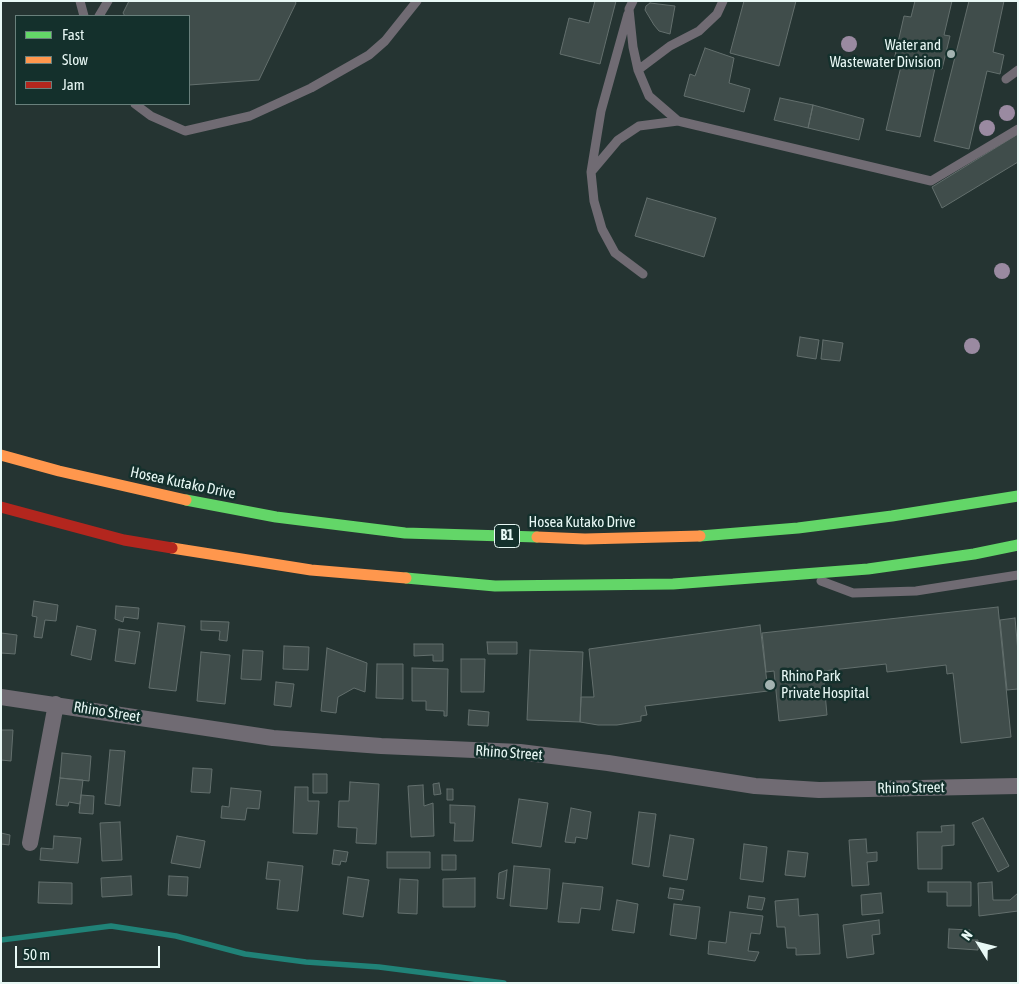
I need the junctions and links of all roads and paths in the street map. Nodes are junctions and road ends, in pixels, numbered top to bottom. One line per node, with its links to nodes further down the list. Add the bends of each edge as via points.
1 (80, 1): 6 (lane)
2 (108, 1): 7 (lane)
3 (418, 1): 11 (lane, via 370,55 250,116 185,131 151,116)
4 (723, 1): 8 (lane, via 716,14 699,31 670,46)
5 (631, 5): 8 (lane, via 633,47); 14 (lane, via 601,112)
6 (84, 15)
7 (100, 15)
8 (638, 70): 12 (lane, via 649,96)
9 (1018, 70): 10 (lane)
10 (1006, 79)
11 (136, 105)
12 (678, 121): 13 (lane, via 931,181); 14 (lane, via 639,126 618,140)
13 (1018, 129)
14 (591, 172): 15 (lane, via 594,201 602,229 615,253)
15 (643, 274)
16 (1, 455): 17 (main road, Hosea Kutako Drive / B1, via 206,504 276,517 405,533 585,539 694,536 798,528)
17 (1018, 496)
18 (1, 507): 20 (main road)
19 (39, 529): 20 (main road)
20 (124, 540): 22 (main road, via 312,570 495,586 673,584)
21 (1018, 545): 22 (main road, via 868,570)
22 (804, 575): 23 (lane, via 853,593 916,591)
23 (1018, 575)
24 (1, 697): 25 (street, Rhino Street)
25 (56, 704): 26 (street, Rhino Street, via 273,738 520,752 756,786 819,790); 27 (street)
26 (1018, 786)
27 (30, 843)

